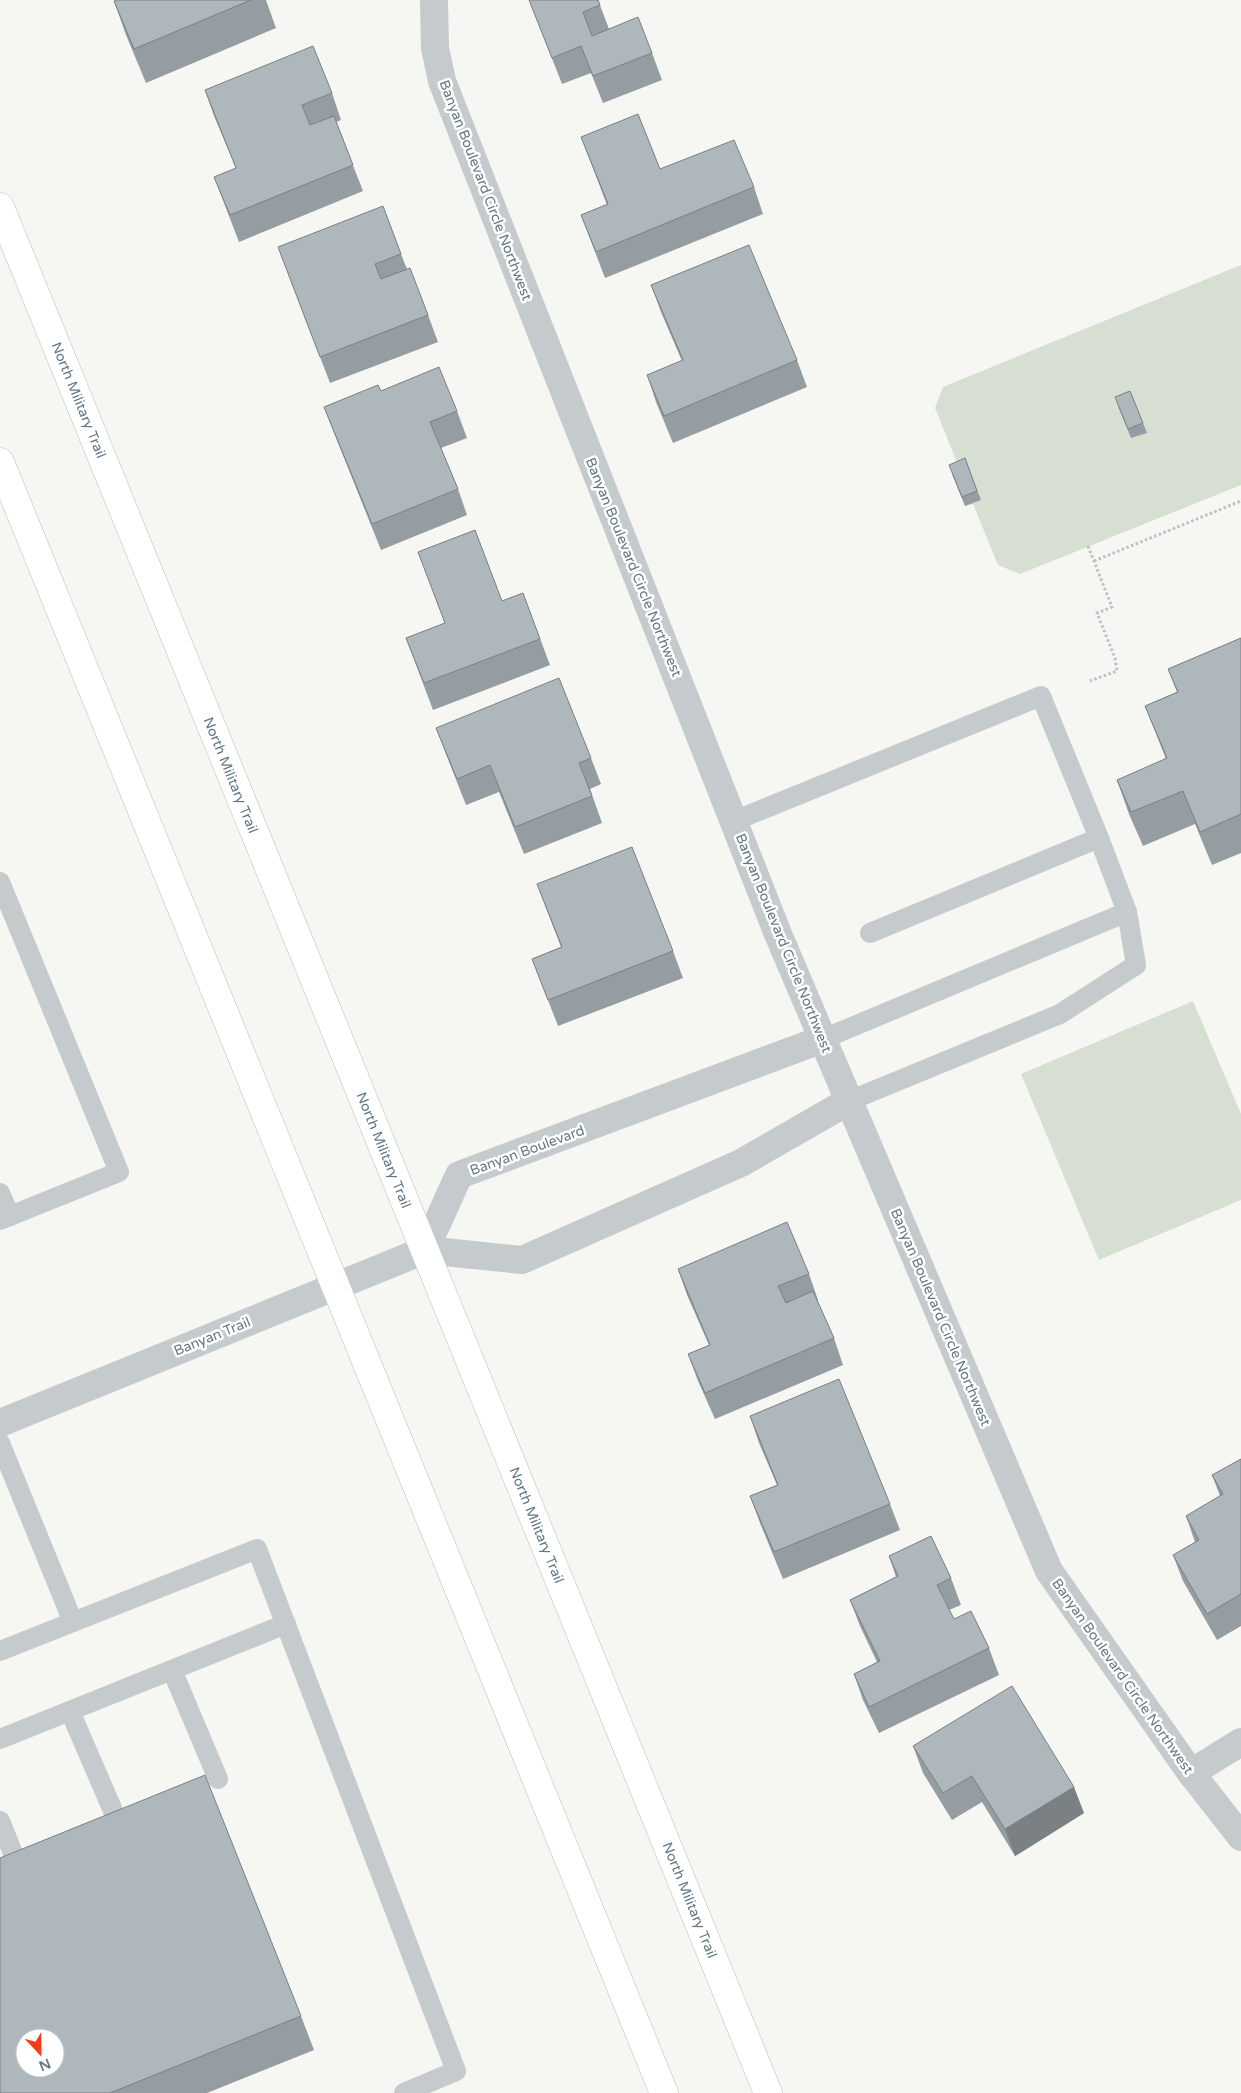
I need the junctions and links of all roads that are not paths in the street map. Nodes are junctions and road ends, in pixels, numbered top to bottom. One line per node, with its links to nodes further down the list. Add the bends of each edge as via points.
1 (434, 0): 4 (street, Banyan Boulevard Circle Northwest, via 435,48 442,81)
2 (0, 207): 13 (main road, North Military Trail)
3 (0, 462): 14 (main road)
4 (734, 821): 5 (lane, via 1041,696); 9 (street, Banyan Boulevard Circle Northwest)
5 (1098, 838): 7 (lane); 8 (lane)
6 (0, 882): 12 (lane, via 119,1172)
7 (1127, 912): 9 (lane); 10 (lane, via 1136,965 1060,1014)
8 (870, 933)
9 (823, 1039): 10 (street, Banyan Boulevard Circle Northwest); 13 (street, Banyan Boulevard, via 459,1175)
10 (849, 1101): 13 (street, via 741,1162 522,1260); 24 (street, Banyan Boulevard Circle Northwest, via 1049,1571)
11 (0, 1193): 12 (lane)
12 (5, 1218)
13 (425, 1250): 14 (street, Banyan Trail); 32 (main road, North Military Trail)
14 (335, 1286): 15 (street, Banyan Trail); 31 (main road)
15 (0, 1423)
16 (0, 1444): 17 (lane)
17 (73, 1622): 18 (lane, via 257,1549); 19 (lane)
18 (286, 1624): 20 (lane); 30 (lane, via 456,2071)
19 (0, 1651)
20 (172, 1670): 21 (lane); 25 (lane)
21 (70, 1711): 22 (lane); 26 (lane)
22 (0, 1739)
23 (1241, 1742): 24 (street)
24 (1191, 1773): 28 (street, Banyan Boulevard Circle Northwest)
25 (218, 1779)
26 (117, 1820)
27 (0, 1821): 29 (lane)
28 (1241, 1837)
29 (19, 1868)
30 (404, 2093)
31 (664, 2093)
32 (768, 2093)

